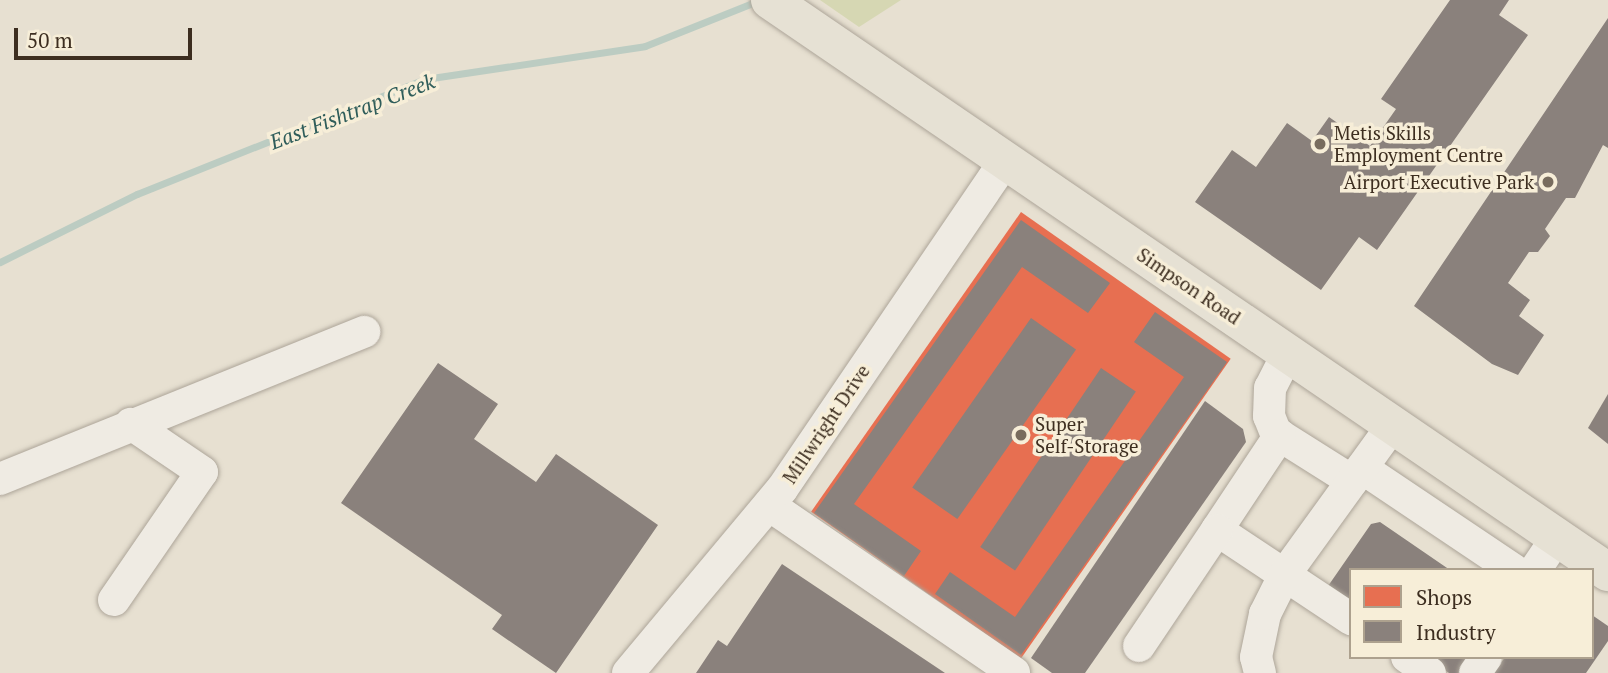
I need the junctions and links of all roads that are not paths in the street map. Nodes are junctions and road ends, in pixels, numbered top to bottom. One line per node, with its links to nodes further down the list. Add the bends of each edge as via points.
1 (782, 8): 2 (main road, Simpson Road)
2 (1005, 161): 4 (main road, Simpson Road); 10 (street, Millwright Drive)
3 (364, 332): 5 (street)
4 (1287, 353): 6 (main road, Simpson Road); 7 (street, via 1268,401)
5 (131, 424): 9 (street); 17 (street, via 202,472)
6 (1393, 425): 8 (street); 12 (main road, Simpson Road)
7 (1280, 435): 8 (street); 11 (street)
8 (1357, 475): 13 (street); 16 (street)
9 (0, 478)
10 (769, 505): 21 (street, Millwright Drive); 22 (street)
11 (1216, 530): 16 (street); 19 (street)
12 (1557, 537): 14 (street); 15 (main road, Simpson Road)
13 (1511, 568)
14 (1536, 568)
15 (1608, 572)
16 (1285, 575): 18 (street); 23 (street, via 1265,614 1256,657)
17 (114, 600)
18 (1349, 618)
19 (1139, 646)
20 (1410, 659): 24 (street)
21 (628, 673)
22 (1014, 673)
23 (1260, 673)
24 (1430, 673)

